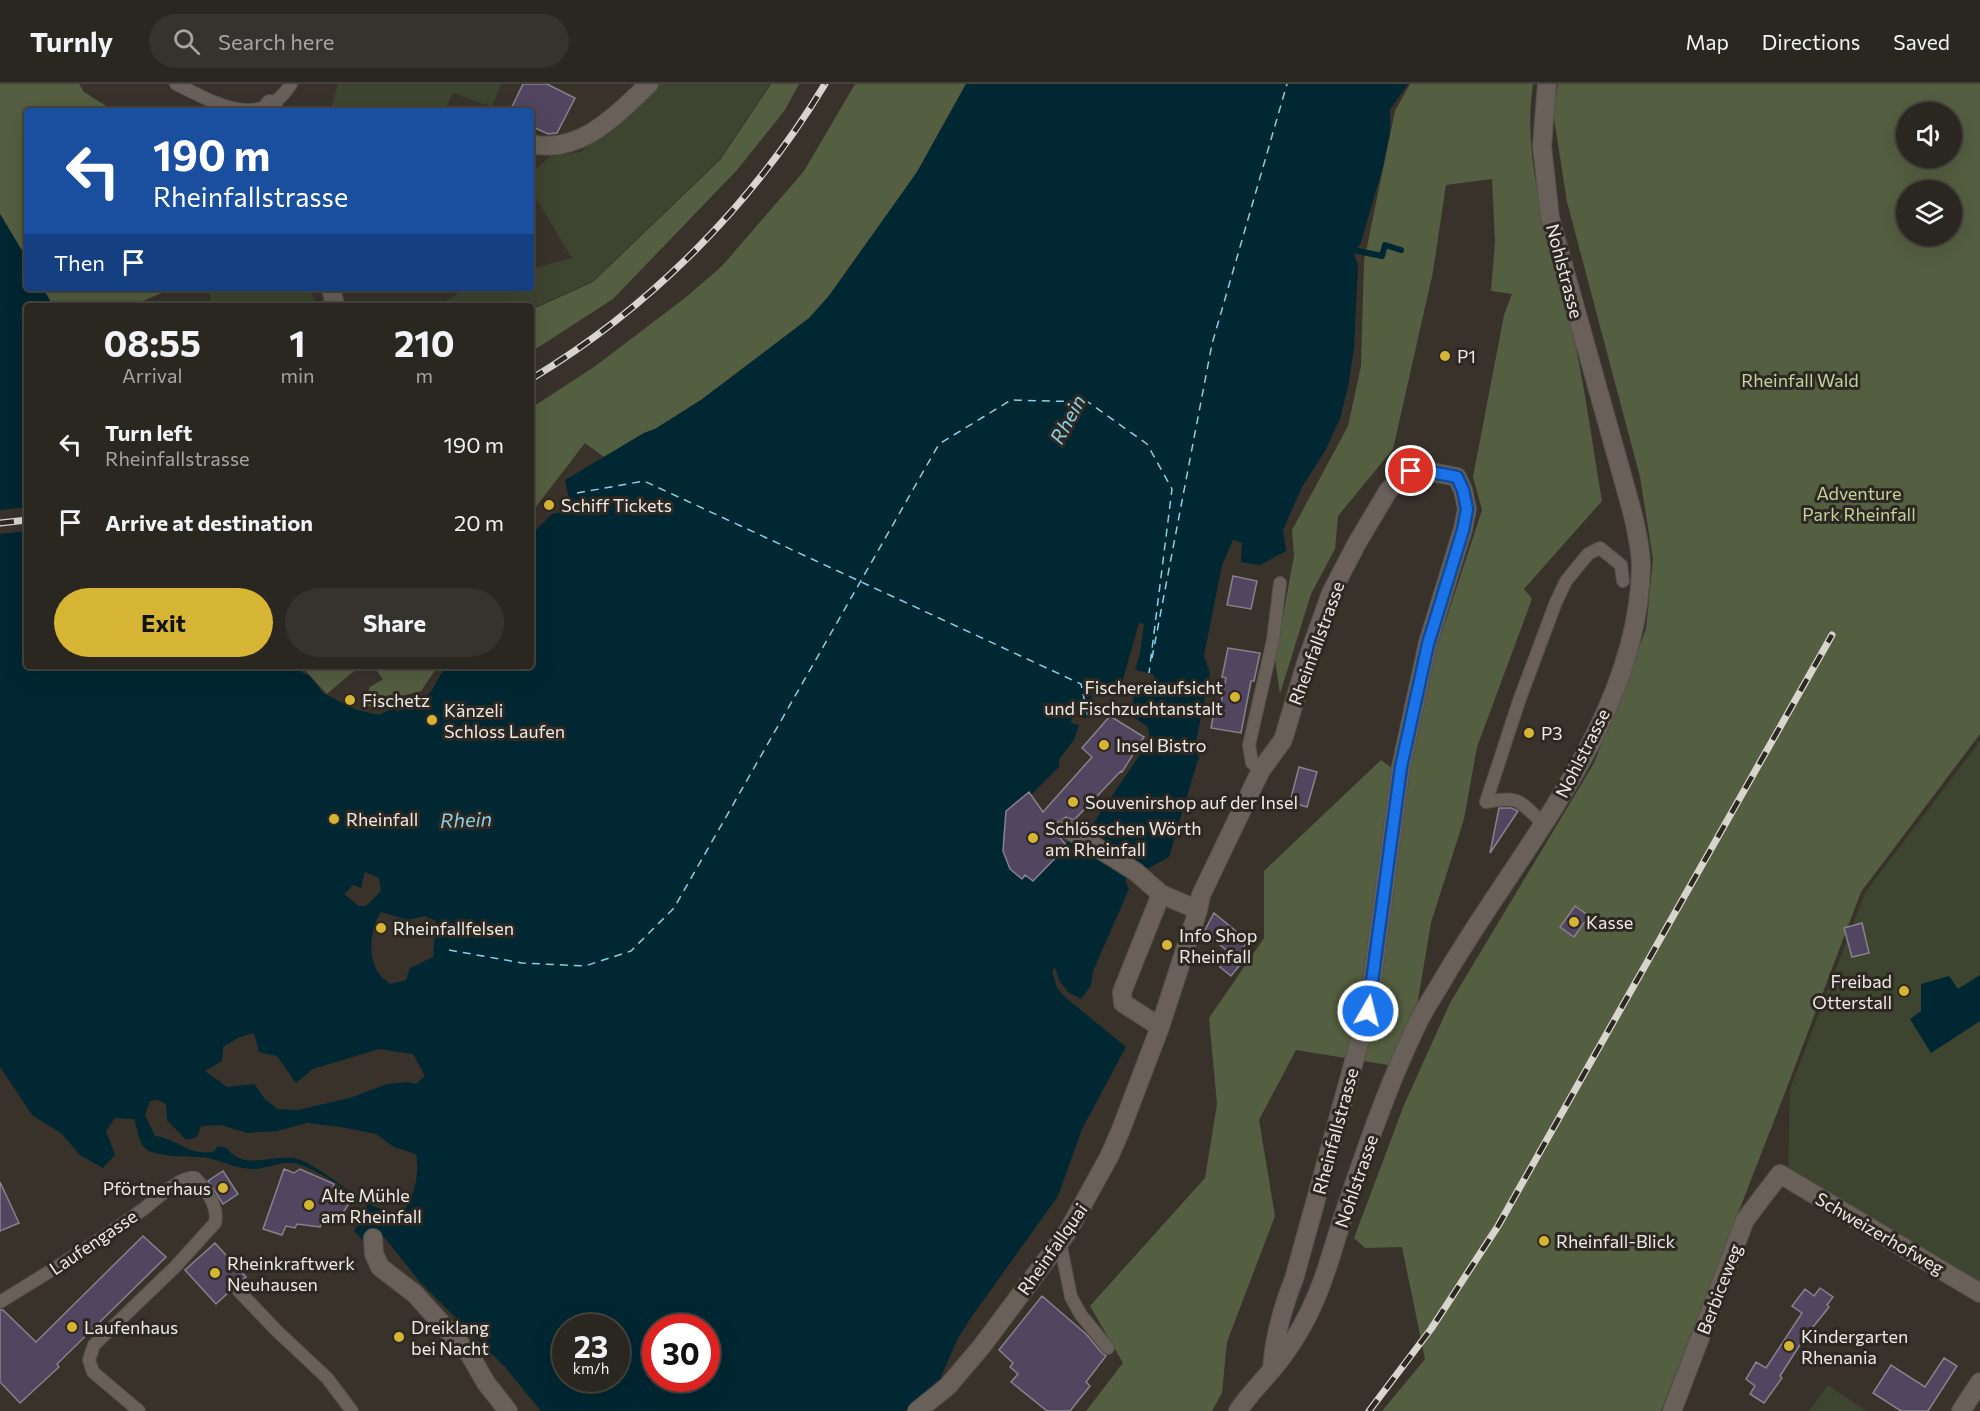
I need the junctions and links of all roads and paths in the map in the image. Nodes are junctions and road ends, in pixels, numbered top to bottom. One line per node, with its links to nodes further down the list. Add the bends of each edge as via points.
1 (176, 84): 5 (lane)
2 (291, 84): 6 (lane)
3 (649, 84): 7 (street, via 589,136 564,146)
4 (1547, 84): 11 (street, Nohlstrasse, via 1542,146 1550,218 1632,511 1641,563 1632,634 1619,676 1584,756)
5 (230, 108)
6 (273, 108)
7 (534, 144)
8 (1623, 581): 11 (lane, via 1621,565 1600,548 1588,554 1566,581 1493,778 1486,802 1506,798 1519,801)
9 (1280, 583): 10 (lane, via 1273,639 1249,745 1252,763)
10 (1261, 770): 14 (street, Rheinfallquai, via 1200,895); 23 (street, Rheinfallstrasse, via 1283,740 1331,593 1388,492 1416,469 1457,477 1467,509 1428,644 1401,767 1368,1011 1283,1308)
11 (1543, 824): 23 (street, Nohlstrasse, via 1463,945 1414,1029 1376,1120 1317,1296)
12 (1066, 828): 13 (street, via 1136,872)
13 (1161, 894): 14 (street); 15 (street, via 1121,998)
14 (1198, 910): 15 (street, Rheinfallquai)
15 (1160, 1027): 18 (street, Rheinfallquai, via 1109,1157)
16 (1780, 1174): 20 (street, Schweizerhofweg); 30 (street, Berbiceweg, via 1745,1220)
17 (373, 1238): 27 (street, via 380,1267 414,1294 470,1355)
18 (1060, 1242): 22 (lane, via 1071,1297); 28 (street, Rheinfallquai, via 948,1386)
19 (235, 1287): 26 (lane, via 327,1378)
20 (1980, 1293)
21 (0, 1302): 25 (lane, Laufengasse, via 73,1257 186,1178 195,1178 213,1203 215,1223 175,1268 94,1345 89,1360 93,1372)
22 (1108, 1348)
23 (1272, 1370): 29 (street)
24 (1980, 1382): 31 (street)
25 (139, 1411)
26 (352, 1411)
27 (508, 1411)
28 (917, 1411)
29 (1238, 1411)
30 (1672, 1411)
31 (1961, 1411)

